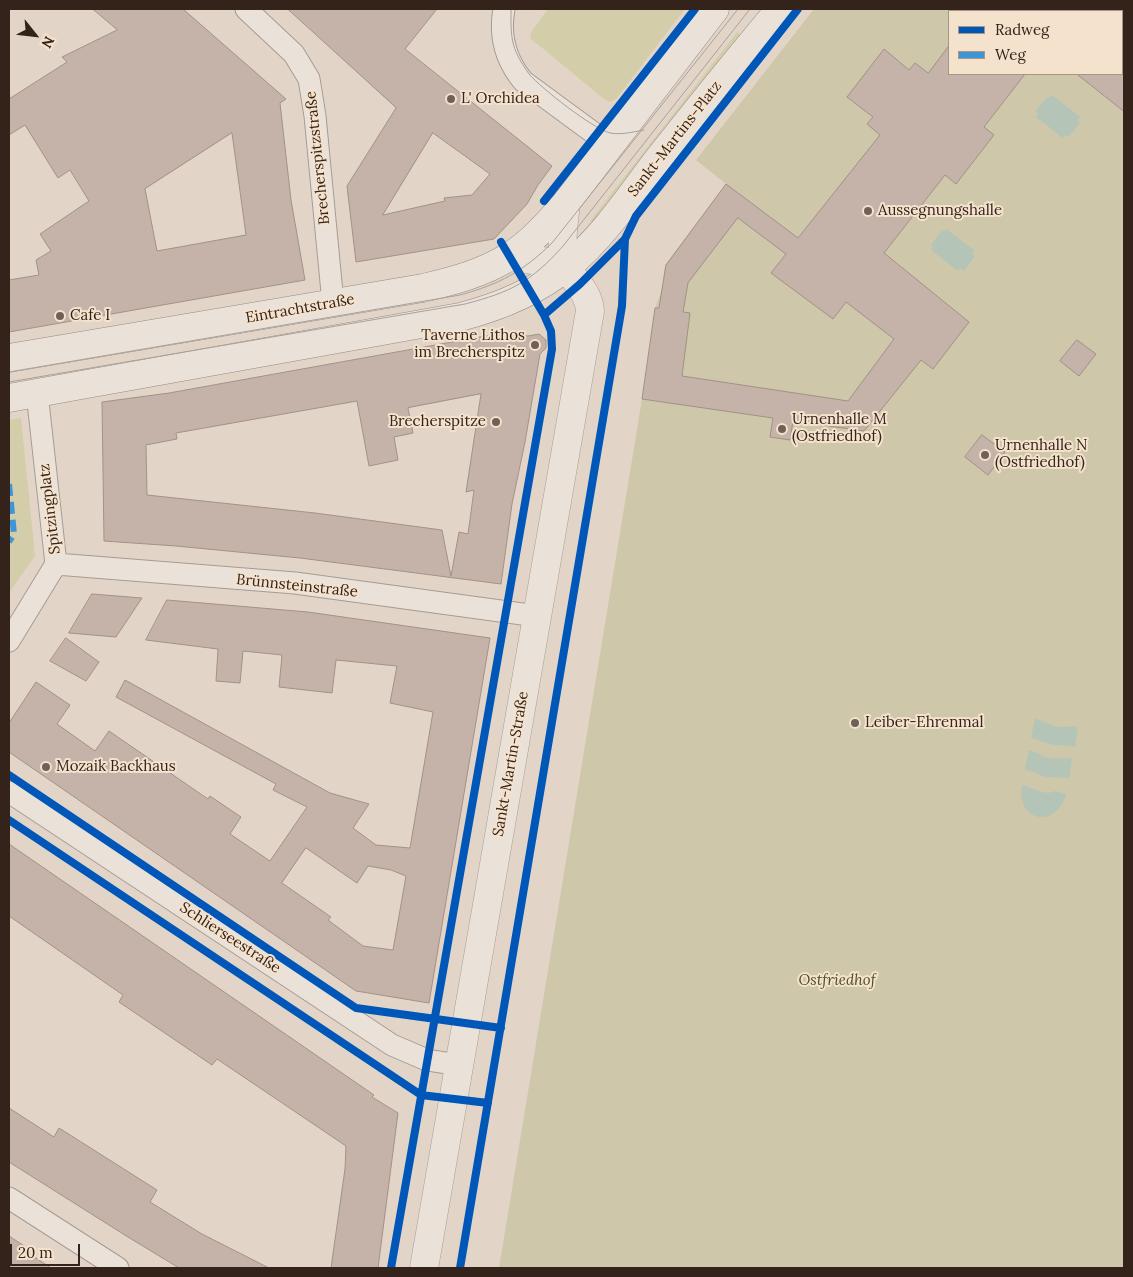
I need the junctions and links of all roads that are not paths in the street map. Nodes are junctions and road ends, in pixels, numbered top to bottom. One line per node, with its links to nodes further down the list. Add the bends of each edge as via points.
1 (246, 9): 9 (street, Brecherspitzstraße, via 294,54 309,80)
2 (504, 9): 5 (street, via 503,44 523,81)
3 (715, 9): 5 (main road)
4 (780, 9): 8 (main road, Sankt-Martins-Platz, via 601,234)
5 (610, 145): 6 (main road)
6 (566, 203): 7 (main road, Eintrachtstraße, via 539,233); 8 (main road, via 563,246)
7 (510, 257): 8 (main road); 9 (main road, Eintrachtstraße, via 454,281)
8 (567, 266): 11 (main road, via 531,292 460,317); 14 (main road, Sankt-Martin-Straße, via 589,302 590,311)
9 (333, 303): 10 (main road, Eintrachtstraße)
10 (9, 358)
11 (37, 393): 12 (main road); 13 (street, Spitzingplatz)
12 (9, 398)
13 (56, 564): 14 (street, Brünnsteinstraße, via 295,584); 15 (street, Spitzingplatz)
14 (537, 616): 17 (main road, Sankt-Martin-Straße)
15 (9, 641)
16 (9, 792): 17 (street, Schlierseestraße, via 392,1046 427,1060)
17 (459, 1065): 20 (main road, Sankt-Martin-Straße)
18 (9, 1198): 19 (street)
19 (118, 1268)
20 (424, 1268)

